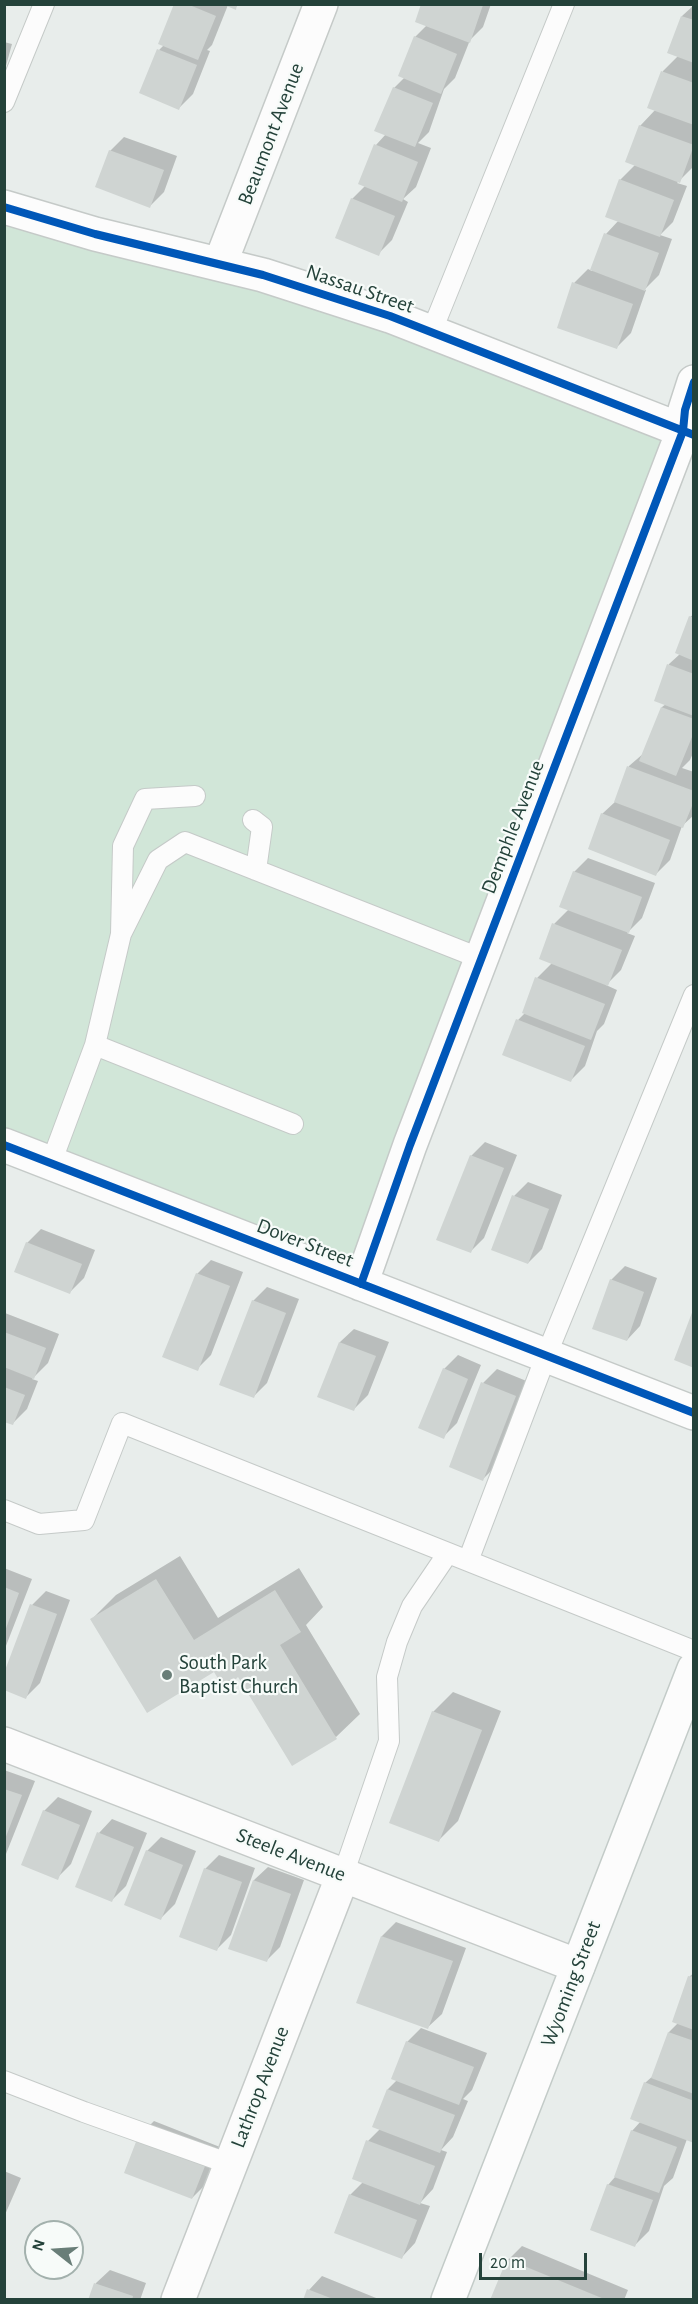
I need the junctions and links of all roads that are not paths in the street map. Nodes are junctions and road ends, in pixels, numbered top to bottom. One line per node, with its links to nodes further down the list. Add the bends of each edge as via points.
1 (44, 4): 4 (lane)
2 (321, 4): 6 (street, Beaumont Avenue)
3 (564, 4): 7 (lane)
4 (4, 102)
5 (4, 207): 6 (street, Nassau Street)
6 (220, 264): 7 (street, Nassau Street, via 390,316)
7 (431, 333): 9 (street, Nassau Street)
8 (693, 382): 9 (street, Demphle Avenue, via 685,410)
9 (688, 433): 14 (street, Demphle Avenue)
10 (195, 796): 13 (lane, via 145,799 123,846)
11 (253, 820): 12 (lane, via 262,827)
12 (256, 870): 13 (lane, via 185,842 158,860); 14 (lane)
13 (121, 934): 16 (lane)
14 (482, 959): 20 (street, Demphle Avenue)
15 (693, 995): 21 (lane)
16 (95, 1045): 17 (lane); 19 (lane)
17 (293, 1124)
18 (4, 1145): 19 (street, Dover Street)
19 (51, 1163): 20 (street, Dover Street)
20 (361, 1284): 21 (street, Dover Street)
21 (546, 1356): 22 (street, Dover Street); 25 (lane)
22 (693, 1413)
23 (4, 1510): 24 (lane, via 39,1524 84,1520 122,1423)
24 (448, 1553): 25 (lane); 29 (lane, via 412,1606 397,1642 387,1677 388,1741)
25 (468, 1561): 26 (lane)
26 (693, 1651)
27 (693, 1669): 30 (street, Wyoming Street)
28 (4, 1744): 29 (street, Steele Avenue)
29 (343, 1875): 30 (street, Steele Avenue); 32 (street, Lathrop Avenue)
30 (578, 1966): 34 (street, Wyoming Street)
31 (4, 2080): 32 (lane)
32 (230, 2164): 33 (street, Lathrop Avenue)
33 (178, 2300)
34 (448, 2300)

